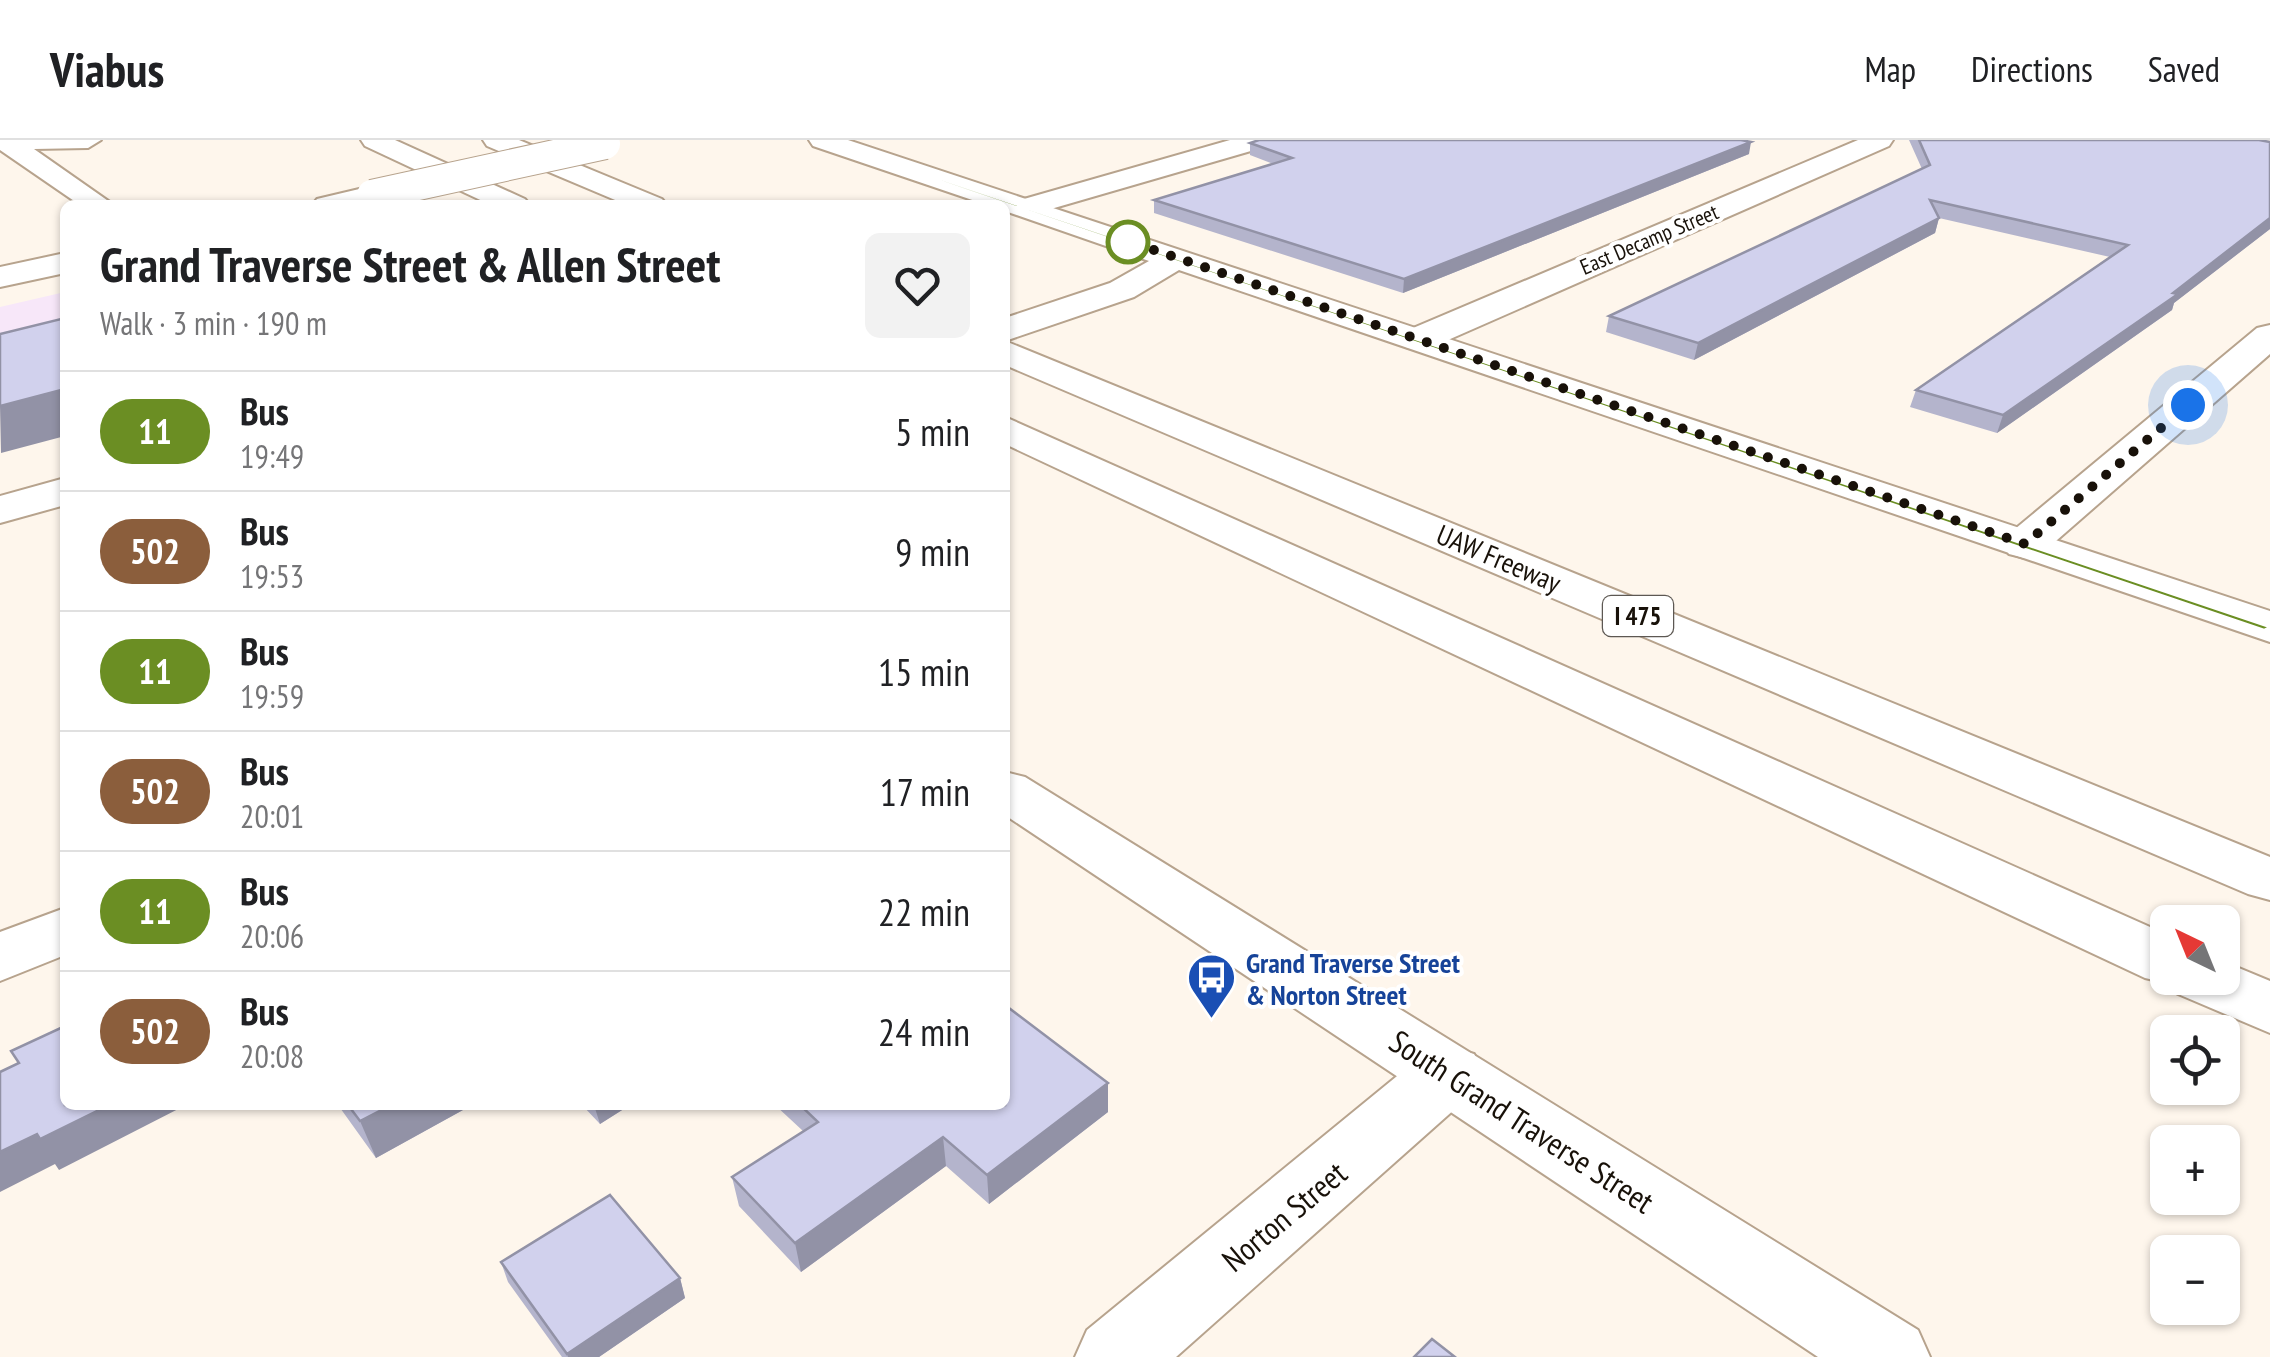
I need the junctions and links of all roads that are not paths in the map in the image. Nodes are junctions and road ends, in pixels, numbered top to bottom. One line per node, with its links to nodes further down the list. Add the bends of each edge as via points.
1 (88, 140): 7 (main road)
2 (374, 140): 11 (main road)
3 (496, 140): 12 (main road)
4 (822, 140): 13 (main road)
5 (1259, 140): 15 (main road)
6 (1880, 140): 21 (main road, East Decamp Street)
7 (4, 141): 9 (main road)
8 (614, 142): 10 (main road, bridge)
9 (92, 200)
10 (350, 200)
11 (505, 200)
12 (640, 200)
13 (1003, 200)
14 (1010, 202): 15 (main road)
15 (1027, 208): 16 (main road)
16 (1177, 258): 19 (main road, via 1122,290); 21 (main road)
17 (60, 264): 18 (main road)
18 (0, 277)
19 (1010, 328)
20 (2270, 336): 26 (main road)
21 (1419, 339): 26 (main road)
22 (1010, 354): 29 (main road, UAW Freeway / I 475)
23 (1010, 431): 31 (main road)
24 (60, 493): 25 (main road)
25 (0, 510)
26 (2025, 544): 27 (main road)
27 (2270, 627)
28 (1010, 793): 35 (main road, South Grand Traverse Street)
29 (2270, 880)
30 (60, 932): 32 (main road)
31 (2150, 954)
32 (0, 958)
33 (2239, 995): 34 (main road)
34 (2270, 1009)
35 (1449, 1074): 36 (main road, Norton Street); 37 (main road, South Grand Traverse Street)
36 (1117, 1357)
37 (1888, 1357)

